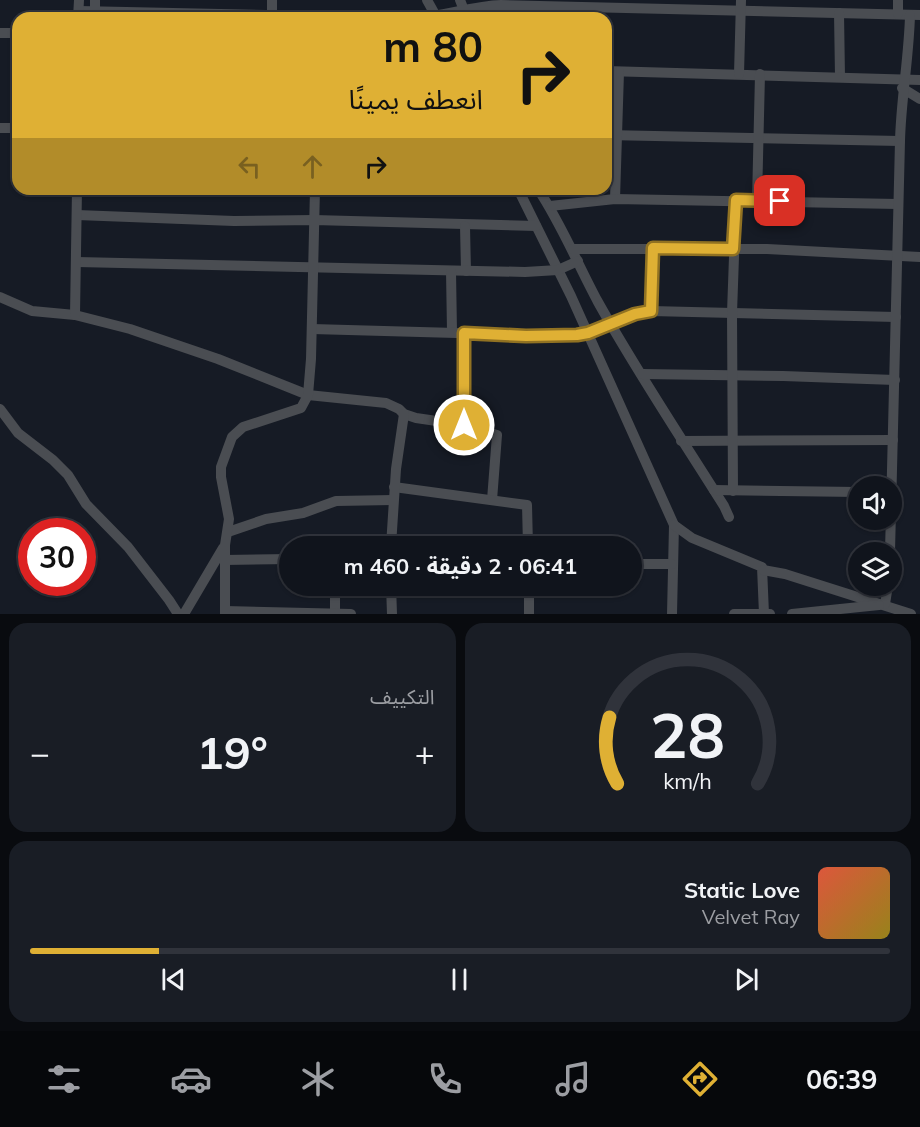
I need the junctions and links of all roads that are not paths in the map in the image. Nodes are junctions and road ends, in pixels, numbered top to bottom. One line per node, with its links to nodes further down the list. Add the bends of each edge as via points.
1 (898, 0): 9 (street)
2 (741, 5): 3 (street); 8 (street); 13 (street)
3 (578, 8): 4 (street, via 494,5)
4 (464, 9)
5 (79, 10): 6 (street)
6 (95, 10): 7 (street)
7 (153, 12)
8 (839, 13): 9 (street); 15 (street)
9 (898, 14): 10 (street)
10 (915, 15): 17 (street)
11 (612, 71): 12 (street)
12 (619, 72): 13 (street); 19 (street)
13 (739, 74): 14 (street)
14 (760, 74): 15 (street); 21 (street)
15 (840, 77): 17 (street)
16 (920, 80): 17 (street)
17 (903, 84): 18 (street); 22 (street)
18 (920, 99)
19 (612, 127)
20 (612, 135): 21 (street)
21 (758, 138): 22 (street); 30 (street)
22 (900, 141): 31 (street)
23 (612, 151): 28 (street)
24 (77, 195): 33 (street)
25 (315, 195): 34 (street)
26 (521, 195): 36 (street)
27 (542, 195): 32 (street)
28 (615, 199): 29 (street); 32 (street)
29 (736, 200): 30 (street); 39 (street)
30 (757, 201): 31 (street)
31 (898, 204): 40 (street)
32 (550, 206): 38 (street)
33 (77, 215): 34 (street); 43 (street)
34 (314, 220): 35 (street); 44 (street)
35 (465, 226): 36 (street); 47 (street)
36 (536, 226): 45 (street)
37 (653, 248): 38 (street); 39 (street); 49 (street)
38 (572, 249): 42 (street)
39 (733, 249): 40 (street); 50 (street)
40 (897, 256): 41 (street); 52 (street)
41 (920, 258)
42 (578, 261): 45 (street); 53 (street)
43 (77, 262): 44 (street); 51 (street)
44 (314, 268): 46 (street); 54 (street)
45 (558, 270): 47 (street); 57 (street)
46 (451, 271): 47 (street); 55 (street)
47 (466, 271)
48 (0, 297): 51 (street, via 33,311)
49 (651, 311): 50 (street); 53 (street)
50 (732, 313): 52 (street); 59 (street)
51 (75, 315): 61 (street, via 173,343)
52 (896, 317): 60 (street)
53 (610, 323): 57 (street); 58 (street)
54 (312, 329): 55 (street); 61 (street)
55 (452, 332): 56 (street)
56 (464, 333): 57 (street); 64 (street)
57 (588, 333): 76 (street)
58 (642, 374): 59 (street); 67 (street)
59 (733, 375): 60 (street); 65 (street)
60 (895, 380): 66 (street)
61 (308, 395): 63 (street, via 386,403); 77 (street, via 301,408 243,427 232,437 221,467)
62 (0, 409): 91 (street, via 18,433 68,475 86,504)
63 (404, 414): 64 (street); 69 (street)
64 (464, 425): 74 (street, via 497,435)
65 (733, 440): 66 (street); 67 (street); 71 (street)
66 (893, 440): 68 (street)
67 (681, 441): 70 (street)
68 (892, 476)
69 (394, 487): 73 (street); 74 (street)
70 (714, 490): 71 (street); 75 (street)
71 (733, 490): 72 (street)
72 (848, 492)
73 (393, 500): 77 (street, via 336,501); 78 (street)
74 (492, 500): 79 (street, via 527,505)
75 (729, 517)
76 (674, 525): 84 (street); 85 (street, via 692,538 760,565)
77 (228, 532): 80 (street)
78 (392, 536)
79 (528, 536)
80 (225, 545): 81 (street); 91 (street)
81 (224, 560): 82 (street); 92 (street)
82 (279, 560)
83 (642, 564): 84 (street)
84 (672, 564): 98 (street)
85 (763, 570): 90 (street); 100 (street)
86 (335, 596): 94 (street)
87 (391, 596): 96 (street)
88 (529, 596): 97 (street)
89 (886, 596): 90 (street)
90 (885, 604): 93 (street); 103 (street)
91 (182, 613)
92 (225, 613): 94 (street)
93 (817, 613): 102 (street)
94 (335, 614): 95 (street)
95 (351, 614)
96 (392, 614)
97 (529, 614)
98 (672, 614)
99 (735, 614): 100 (street)
100 (764, 614): 101 (street)
101 (770, 614)
102 (792, 614)
103 (911, 614)

